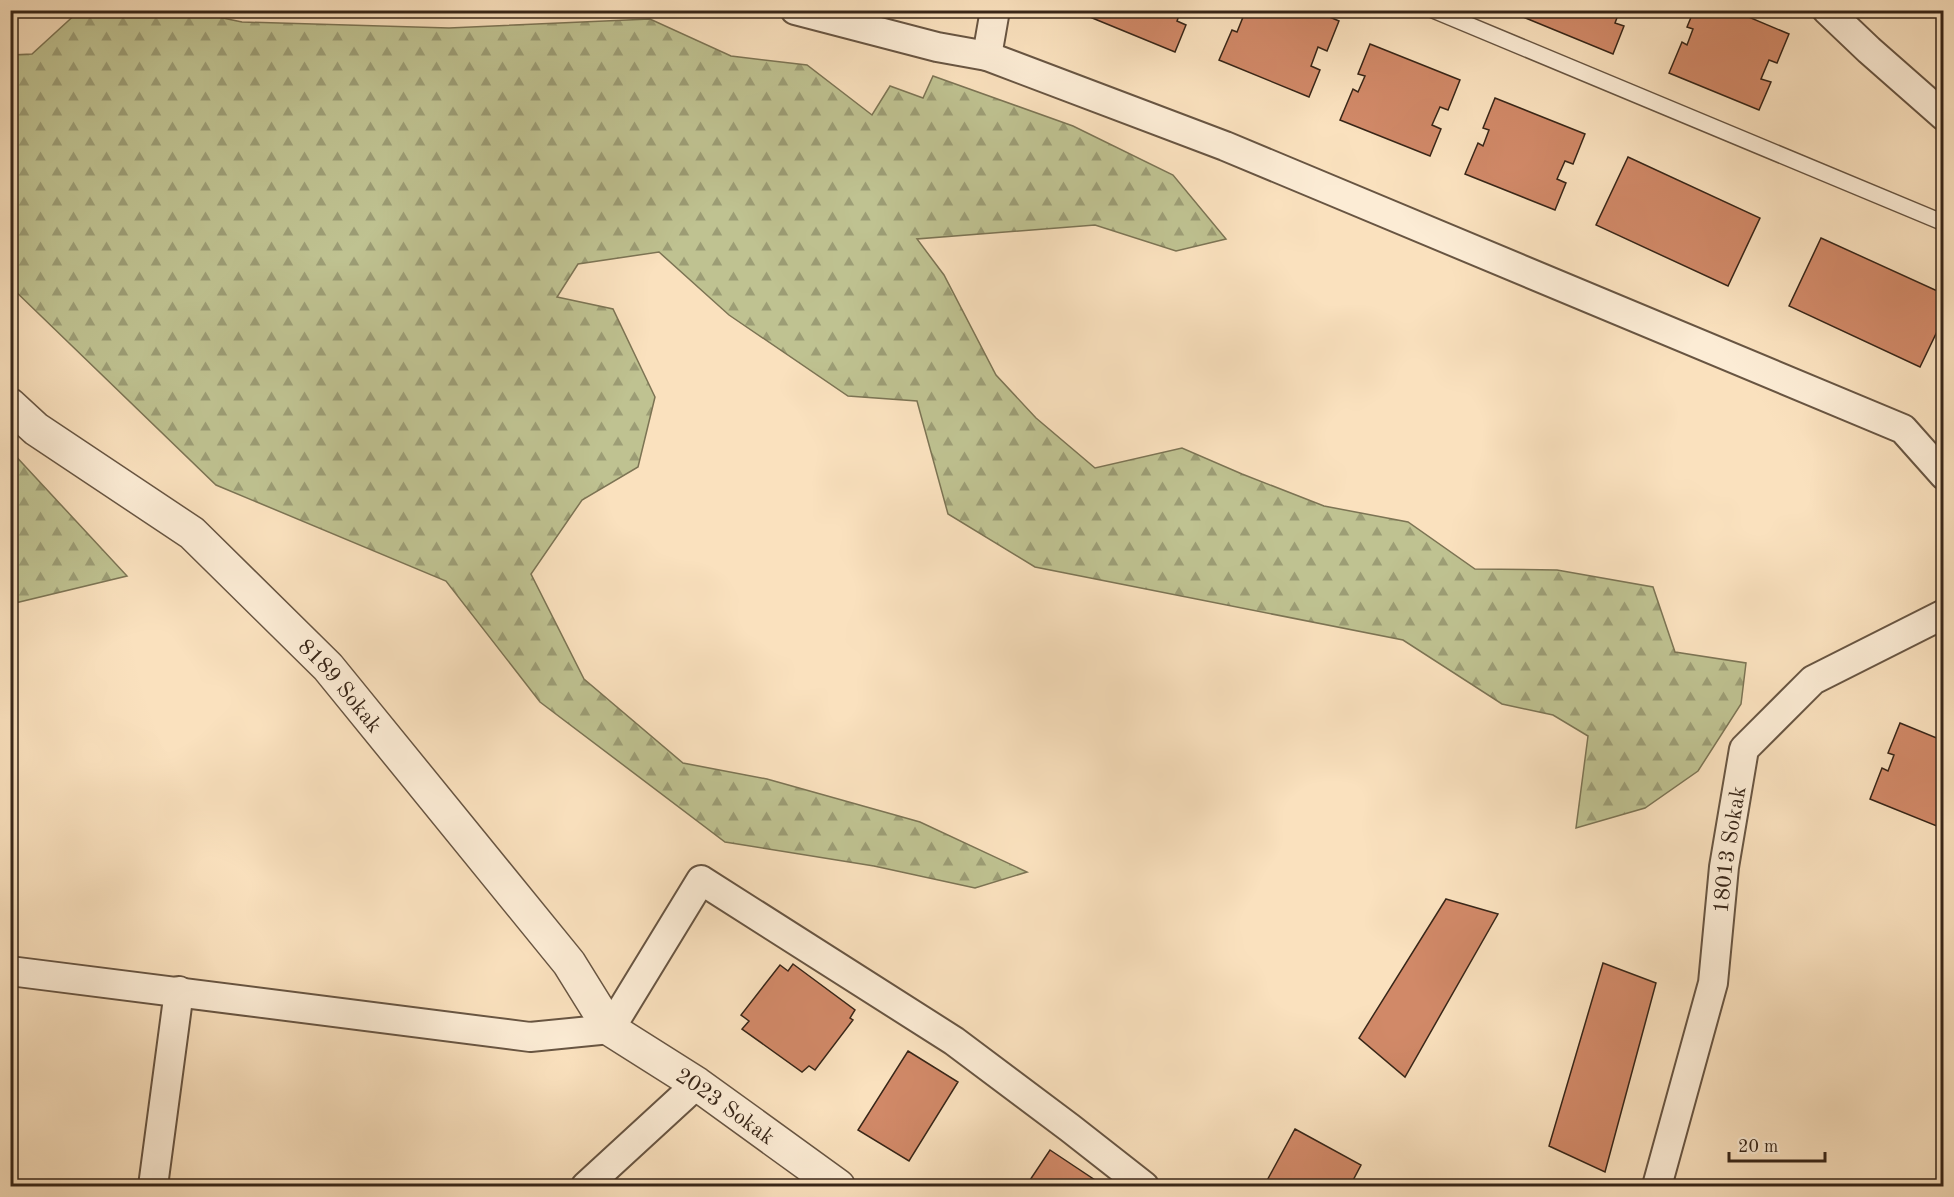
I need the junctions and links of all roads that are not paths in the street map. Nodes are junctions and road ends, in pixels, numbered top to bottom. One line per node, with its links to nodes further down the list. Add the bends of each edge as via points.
1 (795, 10): 5 (street)
2 (995, 10): 5 (street)
3 (1433, 10): 7 (lane)
4 (1827, 10): 6 (street)
5 (987, 56): 9 (street, via 1226,146 1903,429)
6 (1944, 116)
7 (1944, 223)
8 (10, 405): 13 (street, 8189 Sokak, via 36,429 192,533 328,667 569,963)
9 (1944, 475)
10 (1944, 614): 19 (street, 18013 Sokak, via 1813,680 1744,748 1724,867 1713,983)
11 (10, 971): 12 (street)
12 (178, 991): 13 (street, via 530,1037); 15 (street)
13 (610, 1029): 14 (street, 2023 Sokak); 18 (street, via 701,880 954,1041)
14 (697, 1084): 16 (street); 17 (street, 2023 Sokak)
15 (153, 1186)
16 (586, 1186)
17 (838, 1186)
18 (1144, 1186)
19 (1657, 1186)

